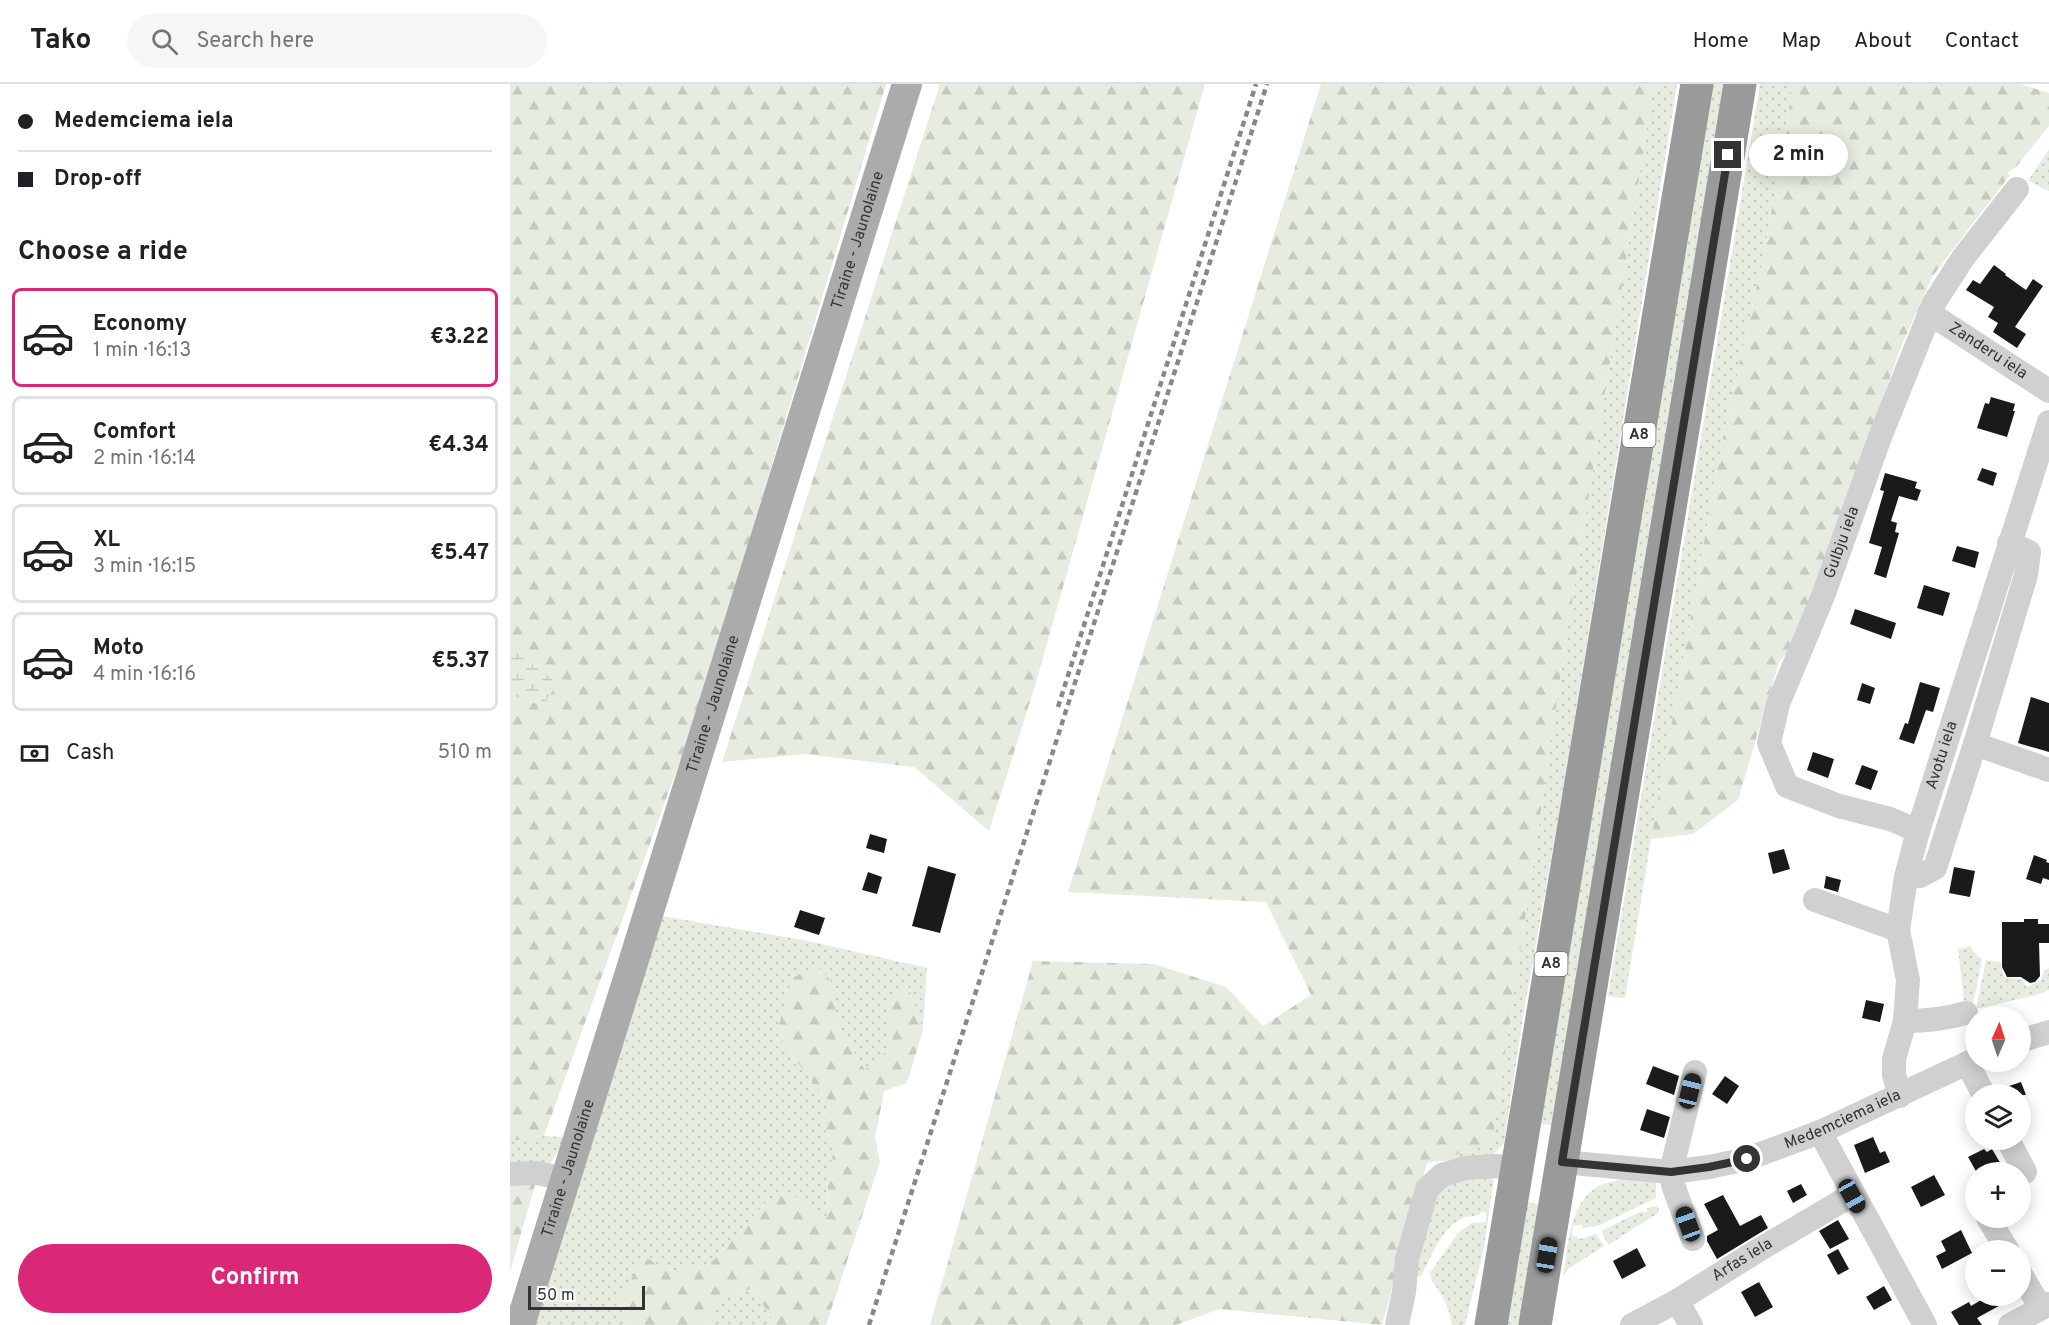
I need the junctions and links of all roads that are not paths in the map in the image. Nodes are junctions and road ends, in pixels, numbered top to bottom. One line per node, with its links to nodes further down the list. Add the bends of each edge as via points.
1 (907, 84): 27 (main road, Tīraine - Jaunolaine)
2 (1697, 84): 24 (highway, A8)
3 (1740, 84): 23 (highway, A8)
4 (2017, 189): 5 (street, Gulbju iela, via 1963,258)
5 (1929, 313): 6 (street, Zanderu iela); 11 (street, Gulbju iela, via 1778,704 1769,743 1787,786)
6 (2049, 391)
7 (2049, 423): 8 (street, Avotu iela)
8 (2009, 543): 9 (street, via 2029,552 2026,575); 11 (street, Avotu iela)
9 (1975, 744): 10 (street); 12 (street, via 1935,868 1920,876)
10 (2049, 770)
11 (1918, 831): 12 (street, Avotu iela)
12 (1906, 877): 14 (street, Avotu iela)
13 (1815, 900): 14 (street)
14 (1898, 930): 16 (street, Avotu iela, via 1908,980)
15 (1965, 1013): 16 (street)
16 (1905, 1021): 21 (street, Avotu iela, via 1894,1059)
17 (2049, 1032): 18 (street)
18 (2031, 1038)
19 (1965, 1064): 21 (street, Medemciema iela)
20 (1695, 1072): 25 (street)
21 (1900, 1096): 22 (street, Medemciema iela)
22 (1820, 1132): 25 (street, Medemciema iela, via 1747,1159); 28 (street)
23 (1562, 1162): 25 (street, Medemciema iela); 36 (highway, A8)
24 (1517, 1168): 34 (street, via 1465,1168 1442,1175 1427,1189 1407,1259); 35 (highway, A8)
25 (1671, 1172): 29 (street)
26 (510, 1174): 27 (street, via 537,1173)
27 (567, 1179): 33 (main road, Tīraine - Jaunolaine)
28 (1852, 1196): 31 (street, Arfas iela); 39 (street)
29 (1693, 1239)
30 (2031, 1288): 32 (street)
31 (1677, 1301): 37 (street, Arfas iela); 38 (street)
32 (2045, 1306): 40 (street)
33 (520, 1325)
34 (1397, 1325)
35 (1491, 1325)
36 (1535, 1325)
37 (1632, 1325)
38 (1691, 1325)
39 (1924, 1325)
40 (2010, 1325)

